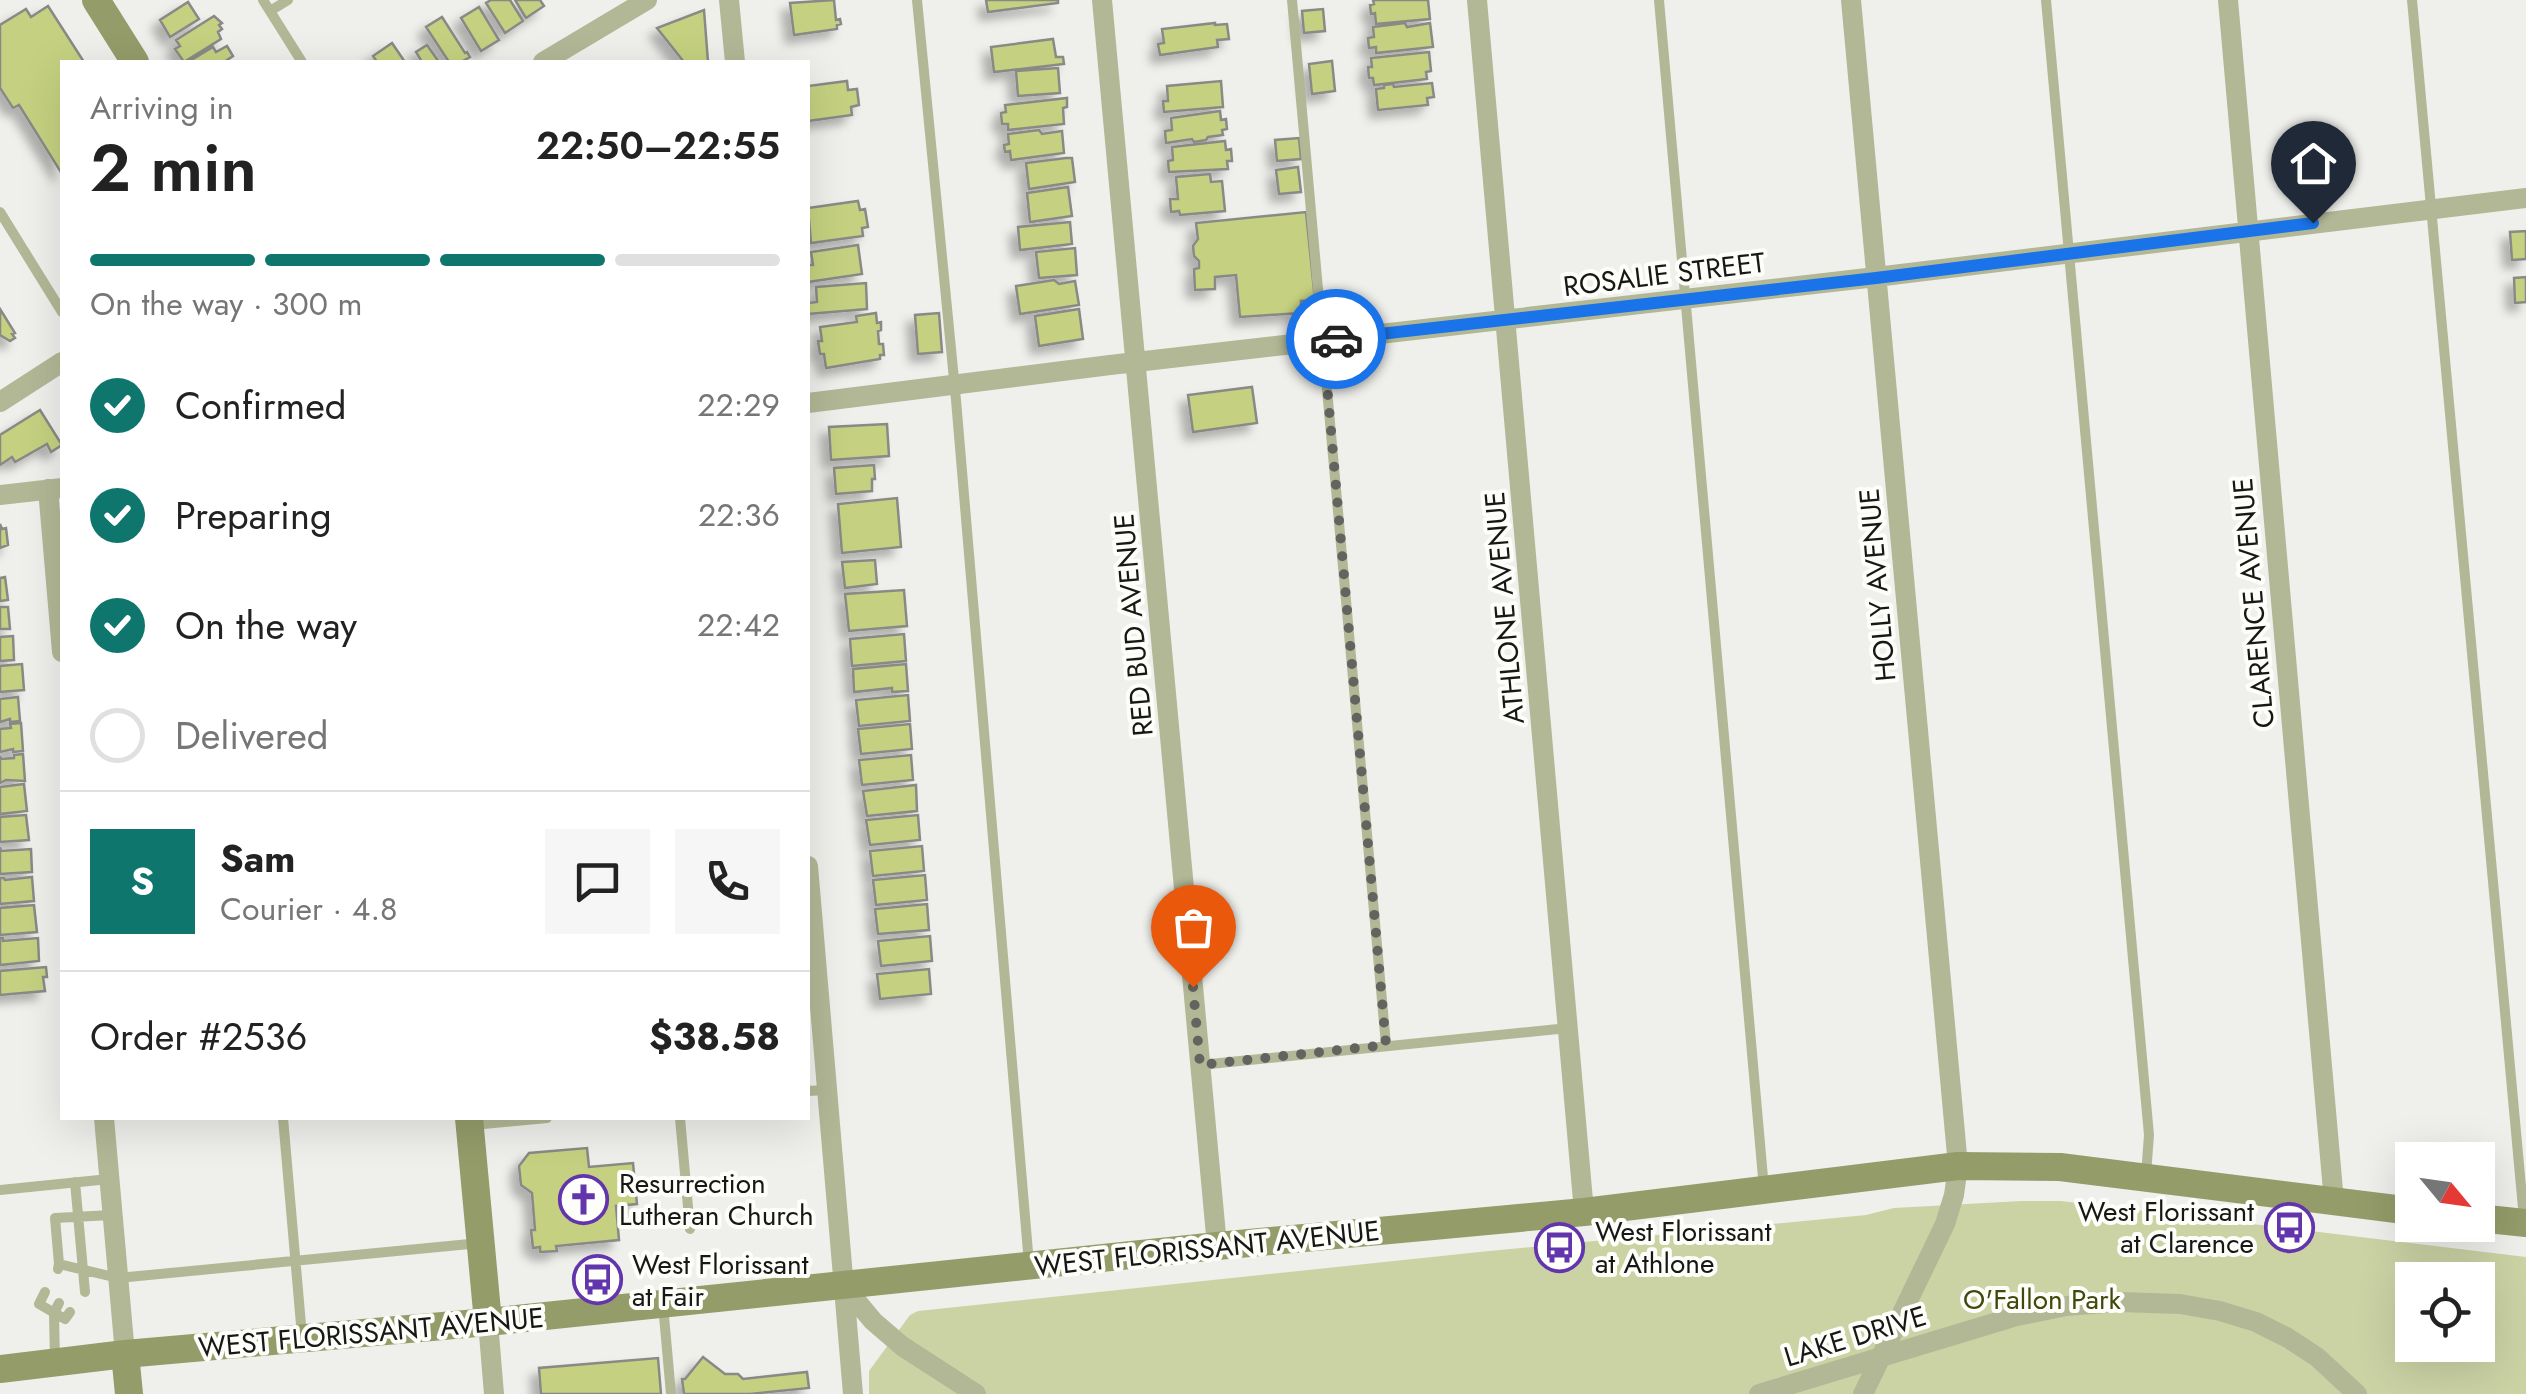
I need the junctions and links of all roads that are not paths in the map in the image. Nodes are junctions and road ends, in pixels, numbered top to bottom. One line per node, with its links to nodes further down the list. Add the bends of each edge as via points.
1 (96, 0): 16 (main road)
2 (263, 0): 15 (lane)
3 (288, 0): 15 (lane)
4 (647, 0): 18 (street)
5 (729, 0): 19 (street)
6 (918, 0): 32 (lane)
7 (1102, 0): 30 (street, RED BUD AVENUE)
8 (1292, 0): 29 (lane)
9 (1477, 0): 28 (street, ATHLONE AVENUE)
10 (1659, 0): 26 (lane)
11 (1850, 0): 25 (street, HOLLY AVENUE)
12 (2046, 0): 24 (lane)
13 (2228, 0): 23 (street, CLARENCE AVENUE)
14 (2412, 0): 21 (lane)
15 (270, 11): 17 (lane)
16 (134, 60)
17 (301, 60)
18 (546, 60)
19 (735, 60)
20 (2526, 198): 21 (street, ROSALIE STREET)
21 (2431, 209): 23 (street, ROSALIE STREET); 60 (lane)
22 (0, 212): 27 (lane)
23 (2248, 231): 24 (street, ROSALIE STREET); 54 (street, CLARENCE AVENUE)
24 (2069, 253): 25 (street, ROSALIE STREET); 49 (lane, via 2149,1136)
25 (1876, 278): 26 (street, ROSALIE STREET); 48 (street, HOLLY AVENUE)
26 (1684, 300): 28 (street, ROSALIE STREET); 53 (lane)
27 (60, 309)
28 (1506, 320): 29 (street, ROSALIE STREET); 39 (street, ATHLONE AVENUE)
29 (1323, 341): 30 (street, ROSALIE STREET); 40 (lane)
30 (1136, 362): 32 (street, ROSALIE STREET); 41 (street, RED BUD AVENUE)
31 (60, 363): 33 (street)
32 (954, 385): 34 (street, ROSALIE STREET); 65 (lane)
33 (0, 402)
34 (810, 403)
35 (55, 489): 36 (street); 37 (street)
36 (0, 495)
37 (60, 605)
38 (810, 916): 42 (street)
39 (1568, 1028): 40 (lane); 56 (street, ATHLONE AVENUE)
40 (1386, 1045): 41 (lane)
41 (1200, 1065): 63 (street, RED BUD AVENUE)
42 (817, 1091): 68 (street)
43 (104, 1120): 50 (street)
44 (283, 1120): 64 (lane)
45 (508, 1120): 47 (lane)
46 (680, 1120): 61 (lane)
47 (469, 1122): 62 (main road)
48 (1958, 1166): 49 (main road, WEST FLORISSANT AVENUE); 53 (main road, WEST FLORISSANT AVENUE); 77 (street, HOLLY AVENUE, via 1946,1224)
49 (2146, 1176): 54 (main road, WEST FLORISSANT AVENUE)
50 (110, 1178): 51 (lane); 57 (street)
51 (75, 1182): 52 (lane); 58 (lane)
52 (0, 1190)
53 (1764, 1190): 56 (main road, WEST FLORISSANT AVENUE)
54 (2334, 1202): 55 (main road, WEST FLORISSANT AVENUE)
55 (2395, 1208)
56 (1584, 1212): 63 (main road, WEST FLORISSANT AVENUE)
57 (113, 1215): 58 (lane); 67 (street)
58 (78, 1217): 66 (lane); 66 (lane, via 55,1218 58,1267)
59 (2495, 1220): 60 (main road)
60 (2525, 1223)
61 (690, 1229)
62 (480, 1243): 64 (lane); 74 (main road)
63 (1217, 1246): 65 (main road, WEST FLORISSANT AVENUE)
64 (296, 1261): 67 (lane); 75 (lane)
65 (1029, 1265): 68 (main road, WEST FLORISSANT AVENUE)
66 (76, 1272): 67 (lane); 70 (lane)
67 (118, 1278): 76 (street)
68 (842, 1285): 71 (main road, WEST FLORISSANT AVENUE); 83 (street); 84 (street, via 902,1346)
69 (46, 1292): 72 (lane, via 38,1304)
70 (85, 1292)
71 (663, 1304): 74 (main road, WEST FLORISSANT AVENUE); 82 (lane)
72 (56, 1308): 73 (lane, via 65,1319); 78 (lane)
73 (70, 1312)
74 (488, 1322): 75 (main road, WEST FLORISSANT AVENUE); 81 (street)
75 (302, 1338): 76 (main road, WEST FLORISSANT AVENUE)
76 (125, 1354): 78 (main road, WEST FLORISSANT AVENUE); 80 (main road)
77 (1881, 1357): 85 (street, LAKE DRIVE); 86 (street, HOLLY AVENUE); 87 (street, LAKE DRIVE, via 2066,1306 2180,1304 2220,1310 2288,1338)
78 (55, 1363): 79 (main road, WEST FLORISSANT AVENUE)
79 (0, 1369)
80 (129, 1394)
81 (494, 1394)
82 (671, 1394)
83 (853, 1394)
84 (976, 1394)
85 (1759, 1394)
86 (1863, 1394)
87 (2357, 1394)

